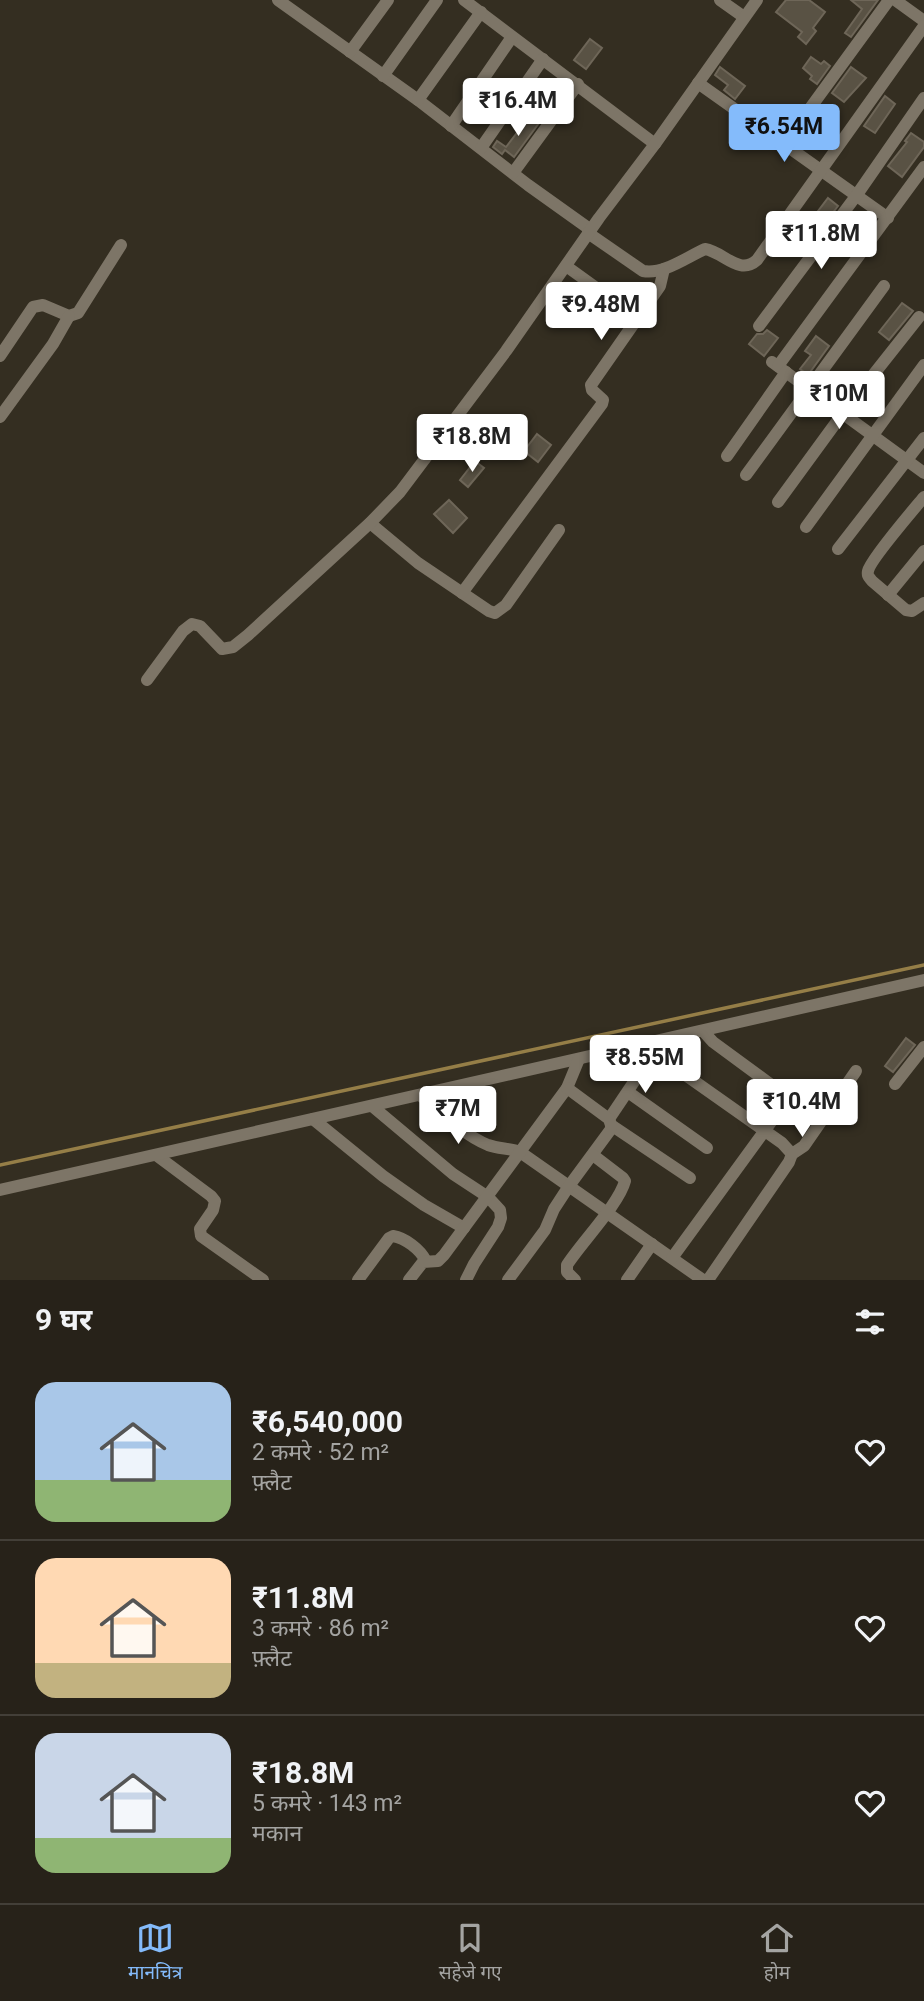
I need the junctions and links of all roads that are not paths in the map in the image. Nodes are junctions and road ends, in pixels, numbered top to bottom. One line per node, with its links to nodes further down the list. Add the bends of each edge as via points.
1 (278, 0): 14 (street)
2 (388, 0): 14 (street)
3 (437, 0): 16 (street)
4 (464, 0): 9 (street)
5 (720, 0): 10 (street)
6 (757, 0): 10 (street)
7 (890, 0): 23 (street)
8 (895, 0): 11 (street)
9 (481, 12): 13 (street); 20 (street)
10 (744, 17): 17 (street)
11 (924, 20)
12 (924, 26): 26 (street)
13 (512, 37): 15 (street); 21 (street)
14 (350, 52): 16 (street)
15 (543, 59): 18 (street); 24 (street)
16 (383, 76): 20 (street)
17 (698, 83): 22 (street); 23 (street)
18 (578, 84): 22 (street); 27 (street)
19 (924, 98): 28 (street)
20 (418, 100): 21 (street)
21 (451, 126): 24 (street)
22 (655, 144): 30 (street)
23 (784, 144): 26 (street)
24 (481, 148): 27 (street)
25 (924, 167): 29 (street)
26 (821, 171): 28 (street); 33 (street, via 751,265 740,266 705,249)
27 (513, 173): 30 (street)
28 (856, 196): 29 (street); 38 (street)
29 (888, 218): 41 (street)
30 (590, 232): 32 (street); 33 (street, via 643,271)
31 (121, 246): 35 (street, via 82,308)
32 (566, 266): 37 (street); 53 (street, via 420,466)
33 (664, 269): 37 (street, via 660,286)
34 (884, 286): 42 (street)
35 (69, 316): 39 (street, via 43,305 33,307); 44 (street)
36 (919, 317): 43 (street)
37 (638, 318): 58 (street, via 591,385 602,404)
38 (759, 326)
39 (0, 356)
40 (924, 365): 45 (street)
41 (779, 367): 42 (street); 47 (street)
42 (811, 389): 43 (street); 50 (street)
43 (843, 413): 45 (street); 52 (street)
44 (0, 417)
45 (874, 436): 48 (street); 54 (street)
46 (924, 438): 48 (street)
47 (727, 456)
48 (907, 461): 49 (street); 56 (street)
49 (924, 473)
50 (746, 475)
51 (924, 497): 59 (street, via 868,571)
52 (778, 502)
53 (370, 523): 58 (street); 61 (street, via 233,647 222,649 200,626 192,624)
54 (806, 527)
55 (559, 530): 58 (street, via 498,612)
56 (838, 549)
57 (924, 551): 59 (street)
58 (462, 593)
59 (888, 595): 60 (street, via 906,610)
60 (924, 603)
61 (147, 680)
62 (924, 980): 63 (street)
63 (703, 1031): 65 (street); 75 (street, via 783,1094 782,1104)
64 (924, 1047): 68 (street)
65 (651, 1048): 66 (street); 70 (street); 75 (street)
66 (579, 1059): 69 (street); 71 (street)
67 (856, 1071): 78 (street, via 804,1146)
68 (895, 1084)
69 (567, 1088): 74 (street); 77 (street)
70 (628, 1092): 74 (street); 76 (street)
71 (420, 1095): 72 (street); 77 (street, via 486,1145)
72 (372, 1106): 73 (street); 84 (street, via 453,1174)
73 (313, 1119): 79 (street); 86 (street, via 383,1177)
74 (610, 1122): 80 (street, via 609,1134); 81 (street)
75 (764, 1131): 78 (street); 88 (street)
76 (707, 1148)
77 (520, 1152): 82 (street); 84 (street)
78 (792, 1154): 97 (street)
79 (156, 1155): 83 (street); 92 (street, via 215,1200 201,1236)
80 (593, 1155): 82 (street); 85 (street, via 625,1181)
81 (690, 1178)
82 (569, 1186): 85 (street); 95 (street, via 545,1230)
83 (0, 1190)
84 (488, 1197): 86 (street); 90 (street, via 501,1218)
85 (607, 1212): 87 (street); 91 (street, via 567,1265)
86 (464, 1228): 89 (street, via 440,1260)
87 (652, 1244): 88 (street); 96 (street)
88 (672, 1258): 97 (street)
89 (426, 1261): 93 (street, via 420,1251 393,1236); 94 (street)
90 (469, 1278)
91 (570, 1279)
92 (263, 1280)
93 (358, 1280)
94 (409, 1280)
95 (508, 1280)
96 (627, 1280)
97 (705, 1280)

